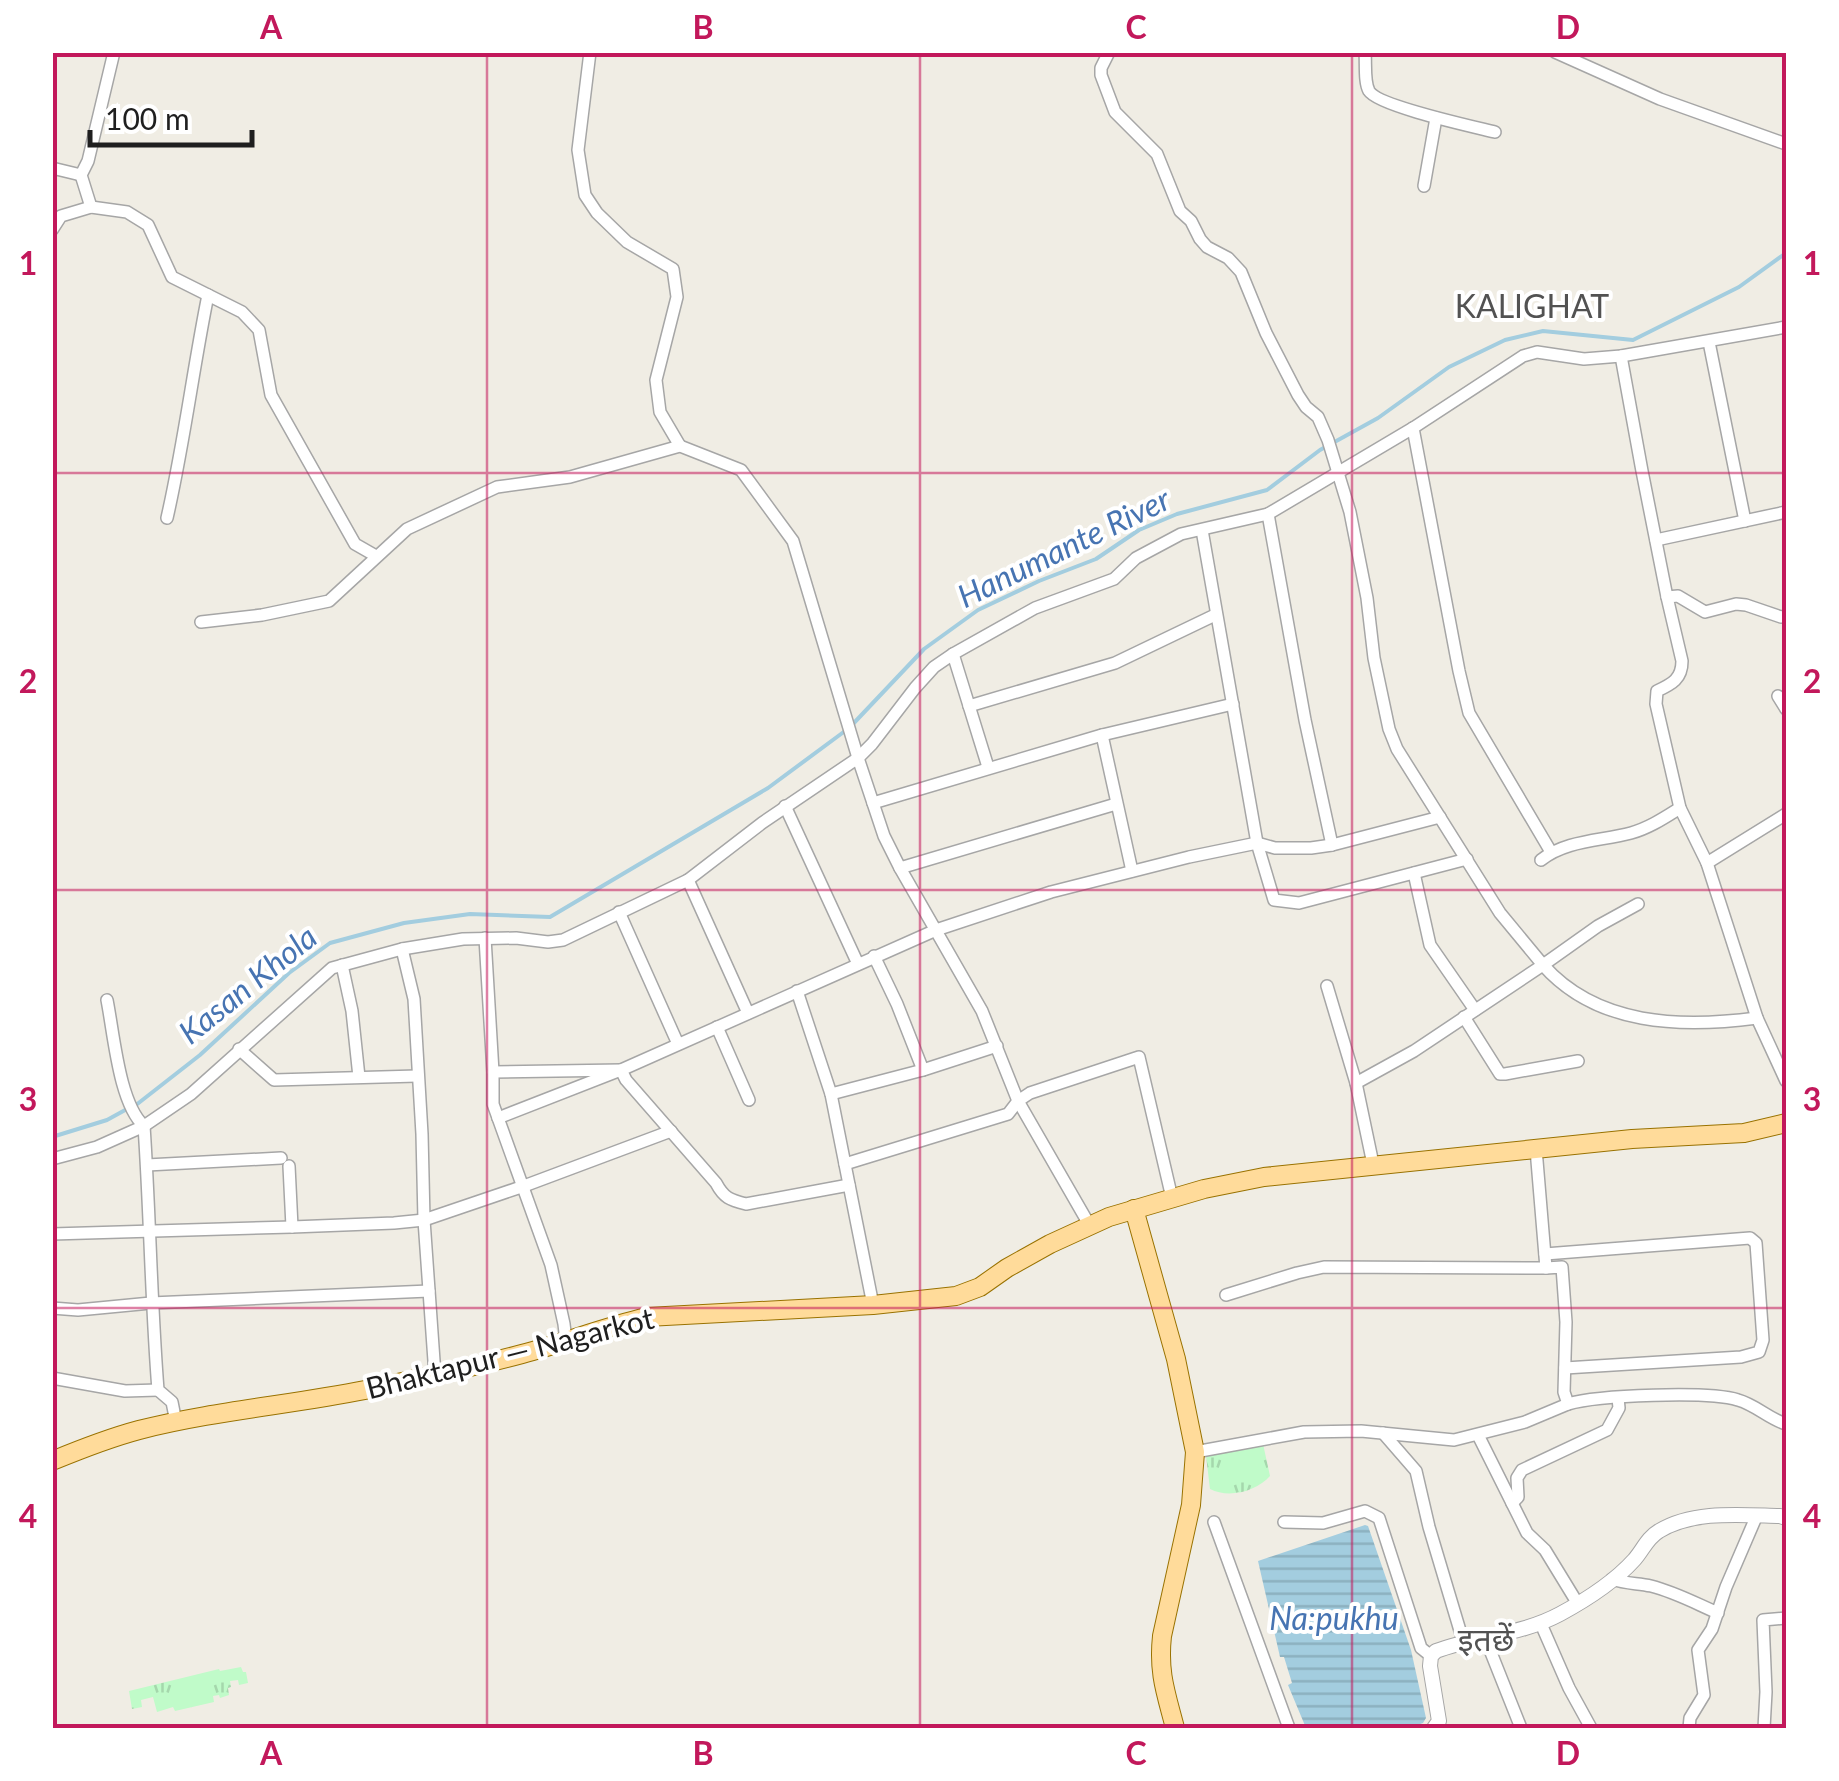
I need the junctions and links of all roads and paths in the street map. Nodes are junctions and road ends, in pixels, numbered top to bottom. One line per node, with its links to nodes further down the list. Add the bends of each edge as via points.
1 (114, 52): 10 (street)
2 (590, 52): 19 (street, via 578,150 585,195 628,242 672,269 678,297 656,380 660,412)
3 (1109, 52): 20 (street, via 1101,75 1115,112 1156,154 1200,239 1241,272 1298,395 1318,417)
4 (1365, 52): 6 (street, via 1370,93)
5 (1556, 52): 8 (street, via 1660,99)
6 (1436, 118): 7 (street); 11 (street)
7 (1496, 132)
8 (1786, 144)
9 (52, 168): 10 (street)
10 (81, 175): 12 (street)
11 (1424, 186)
12 (91, 207): 13 (street, via 61,216); 14 (street, via 127,212 148,225 172,277)
13 (52, 230)
14 (208, 295): 23 (street); 27 (street, via 242,312 259,330 271,395 355,544)
15 (1786, 327): 16 (street)
16 (1709, 342): 17 (street); 24 (street)
17 (1622, 356): 18 (street, via 1523,356); 26 (street)
18 (1412, 428): 20 (street); 43 (street, via 1470,713 1546,856 1648,828)
19 (680, 446): 27 (street, via 570,477 497,487 407,529); 38 (street, via 742,470 793,542)
20 (1339, 471): 22 (street); 45 (street, via 1389,728)
21 (1786, 512): 24 (street)
22 (1268, 514): 25 (street); 47 (street)
23 (167, 518)
24 (1745, 521): 26 (street)
25 (1202, 530): 29 (street); 32 (street, via 1168,540 1114,580 1035,608)
26 (1656, 540): 28 (street)
27 (376, 556): 31 (street, via 329,601)
28 (1668, 597): 30 (street, via 1704,612 1736,604); 43 (street, via 1682,671 1657,691 1656,704)
29 (1215, 614): 34 (street); 35 (street, via 1115,663)
30 (1786, 616)
31 (202, 622)
32 (953, 654): 35 (street); 38 (street, via 914,688)
33 (1778, 696): 36 (street)
34 (1234, 704): 37 (street); 46 (street)
35 (969, 706): 39 (street)
36 (1786, 709)
37 (1102, 735): 39 (street); 41 (street)
38 (858, 758): 40 (street); 42 (street)
39 (988, 767): 40 (street)
40 (873, 804): 50 (street)
41 (1116, 804): 50 (street); 51 (street)
42 (785, 806): 53 (street); 61 (street)
43 (1680, 808): 49 (street)
44 (1786, 814): 49 (street)
45 (1440, 817): 47 (street); 48 (street)
46 (1257, 843): 47 (street); 51 (street); 52 (street, via 1274,900 1299,903)
47 (1332, 845)
48 (1466, 859): 52 (street); 62 (street)
49 (1707, 862): 68 (street)
50 (900, 868): 56 (street)
51 (1132, 870): 56 (street)
52 (1414, 873): 67 (street, via 1430,945)
53 (688, 880): 55 (street); 66 (street)
54 (1638, 904): 62 (street)
55 (620, 912): 57 (street, via 562,940); 70 (street)
56 (936, 930): 59 (street); 71 (street)
57 (485, 938): 58 (street); 76 (street)
58 (402, 949): 60 (street); 77 (street, via 414,999)
59 (874, 956): 61 (street); 75 (street)
60 (342, 964): 72 (street); 78 (street)
61 (858, 964): 64 (street)
62 (1543, 965): 67 (street); 68 (street, via 1584,998 1628,1016 1683,1023)
63 (1327, 986): 80 (street)
64 (797, 991): 66 (street); 81 (street)
65 (107, 1000): 85 (street, via 127,1102)
66 (748, 1013): 69 (street)
67 (1469, 1014): 73 (street, via 1500,1074); 80 (street)
68 (1757, 1018): 79 (street)
69 (717, 1027): 70 (street); 82 (street)
70 (678, 1044): 74 (street)
71 (996, 1046): 75 (street); 83 (street)
72 (239, 1049): 78 (street, via 274,1080); 85 (street, via 192,1094)
73 (1578, 1060)
74 (621, 1070): 76 (street); 84 (street); 87 (street)
75 (923, 1070): 81 (street)
76 (493, 1072): 84 (street)
77 (417, 1076): 78 (street); 97 (street)
78 (358, 1078)
79 (1786, 1081)
80 (1356, 1083): 92 (street)
81 (831, 1094): 91 (street)
82 (749, 1100)
83 (1018, 1101): 91 (street, via 1008,1114); 95 (street, via 1139,1057); 98 (street)
84 (498, 1118): 94 (street)
85 (139, 1122): 89 (street, via 97,1147); 90 (street)
86 (1786, 1123): 88 (main road, Bhaktapur — Nagarkot)
87 (671, 1131): 93 (street, via 730,1200 746,1204); 94 (street)
88 (1536, 1149): 92 (main road, Bhaktapur — Nagarkot); 102 (street)
89 (52, 1159)
90 (147, 1164): 99 (street, via 285,1162); 100 (street)
91 (845, 1164): 93 (street)
92 (1373, 1164): 95 (main road, Bhaktapur — Nagarkot, via 1264,1177)
93 (849, 1185): 106 (street)
94 (524, 1186): 97 (street); 108 (street, via 552,1265)
95 (1172, 1198): 96 (main road, Bhaktapur — Nagarkot)
96 (1134, 1209): 98 (main road, Bhaktapur — Nagarkot); 119 (main road)
97 (424, 1220): 99 (street); 103 (street)
98 (1090, 1226): 106 (main road, Bhaktapur — Nagarkot, via 966,1294)
99 (292, 1227): 100 (street)
100 (151, 1232): 101 (street); 105 (street)
101 (52, 1234)
102 (1545, 1261): 104 (street, via 1324,1267); 109 (street, via 1562,1267); 109 (street, via 1750,1238 1756,1243 1764,1340 1759,1352)
103 (429, 1291): 105 (street); 110 (street)
104 (1226, 1295)
105 (151, 1302): 107 (street); 112 (street)
106 (873, 1305): 108 (main road, Bhaktapur — Nagarkot, via 646,1317)
107 (52, 1308)
108 (566, 1341): 110 (main road, Bhaktapur — Nagarkot)
109 (1565, 1368): 114 (street)
110 (435, 1375): 115 (main road, Bhaktapur — Nagarkot)
111 (52, 1378): 112 (street)
112 (158, 1390): 115 (street, via 172,1402)
113 (1618, 1398): 114 (street); 116 (street, via 1737,1399); 121 (street, via 1606,1430 1522,1470)
114 (1568, 1404): 118 (street)
115 (176, 1422): 120 (main road, Bhaktapur — Nagarkot)
116 (1786, 1424)
117 (1383, 1433): 118 (street, via 1444,1440); 119 (street, via 1304,1432); 132 (street, via 1416,1471)
118 (1478, 1435): 121 (street)
119 (1195, 1452): 134 (main road, via 1191,1505 1160,1656)
120 (52, 1462)
121 (1512, 1503): 127 (street)
122 (1757, 1516): 123 (street); 126 (street, via 1698,1518 1661,1530); 128 (street)
123 (1786, 1518)
124 (1214, 1522): 135 (street)
125 (1284, 1522): 133 (street, via 1323,1524 1365,1511 1378,1518 1421,1648)
126 (1612, 1579): 127 (street); 128 (street, via 1648,1585)
127 (1578, 1604): 130 (street)
128 (1718, 1614): 139 (street, via 1698,1650 1704,1696)
129 (1786, 1618): 140 (street, via 1763,1620)
130 (1541, 1624): 131 (street); 138 (street)
131 (1486, 1640): 132 (street); 137 (street)
132 (1464, 1644): 133 (street)
133 (1431, 1656): 136 (street, via 1439,1721)
134 (1175, 1728)
135 (1289, 1728)
136 (1434, 1728)
137 (1521, 1728)
138 (1591, 1728)
139 (1689, 1728)
140 (1764, 1728)

